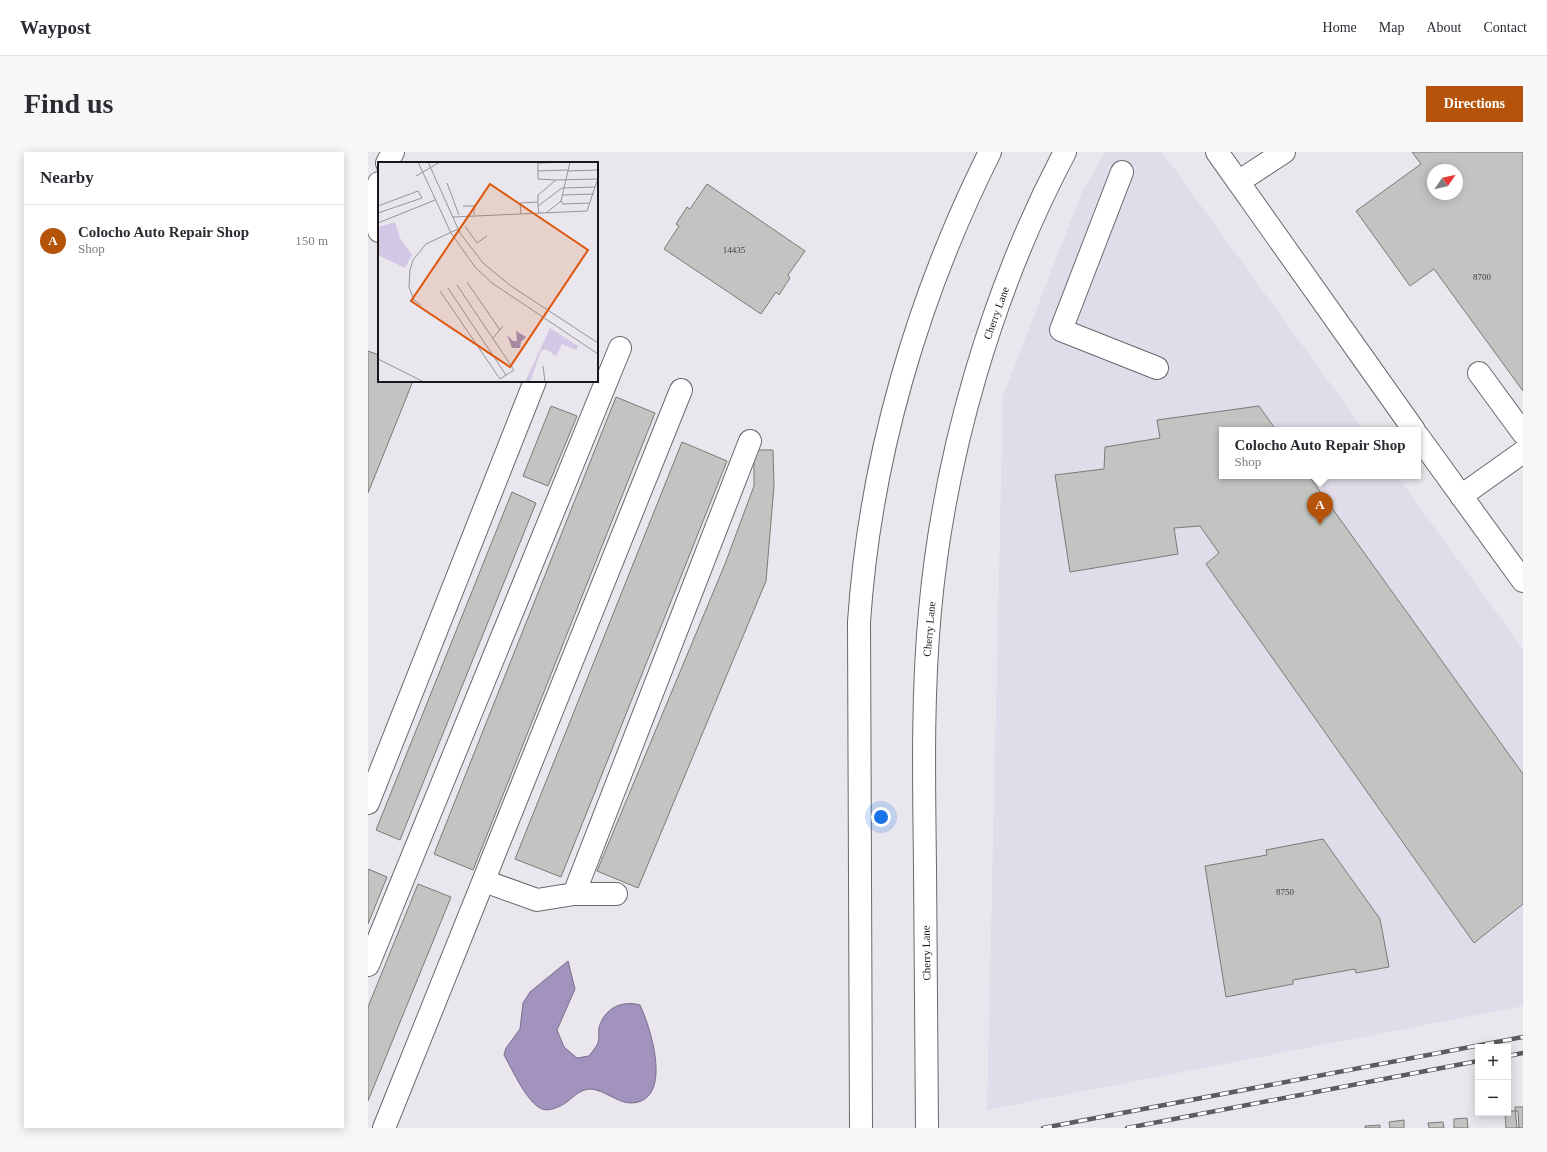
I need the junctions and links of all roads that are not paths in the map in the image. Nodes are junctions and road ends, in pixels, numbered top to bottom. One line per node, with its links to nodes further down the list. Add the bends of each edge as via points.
1 (393, 152): 6 (main road)
2 (990, 152): 29 (main road, via 960,216 913,343 886,433 863,568 859,622)
3 (1065, 152): 30 (main road, Cherry Lane, via 1029,226 980,358 953,464 938,547 925,681)
4 (1217, 152): 8 (main road)
5 (1284, 152): 8 (main road)
6 (387, 162)
7 (1122, 172): 12 (main road, via 1062,330)
8 (1238, 182): 16 (main road)
9 (378, 186): 10 (main road, via 374,197)
10 (378, 224)
11 (620, 348): 27 (main road)
12 (1157, 368)
13 (1480, 373): 17 (main road)
14 (535, 382): 23 (main road)
15 (681, 390): 24 (main road)
16 (1412, 427)
17 (1523, 433)
18 (1421, 440): 21 (main road)
19 (750, 441): 25 (main road)
20 (1523, 452): 21 (main road)
21 (1461, 496): 22 (main road)
22 (1523, 581)
23 (368, 803)
24 (484, 881): 25 (main road, via 537,900); 28 (main road)
25 (574, 894): 26 (main road)
26 (616, 894)
27 (368, 965)
28 (384, 1128)
29 (861, 1128)
30 (927, 1128)

